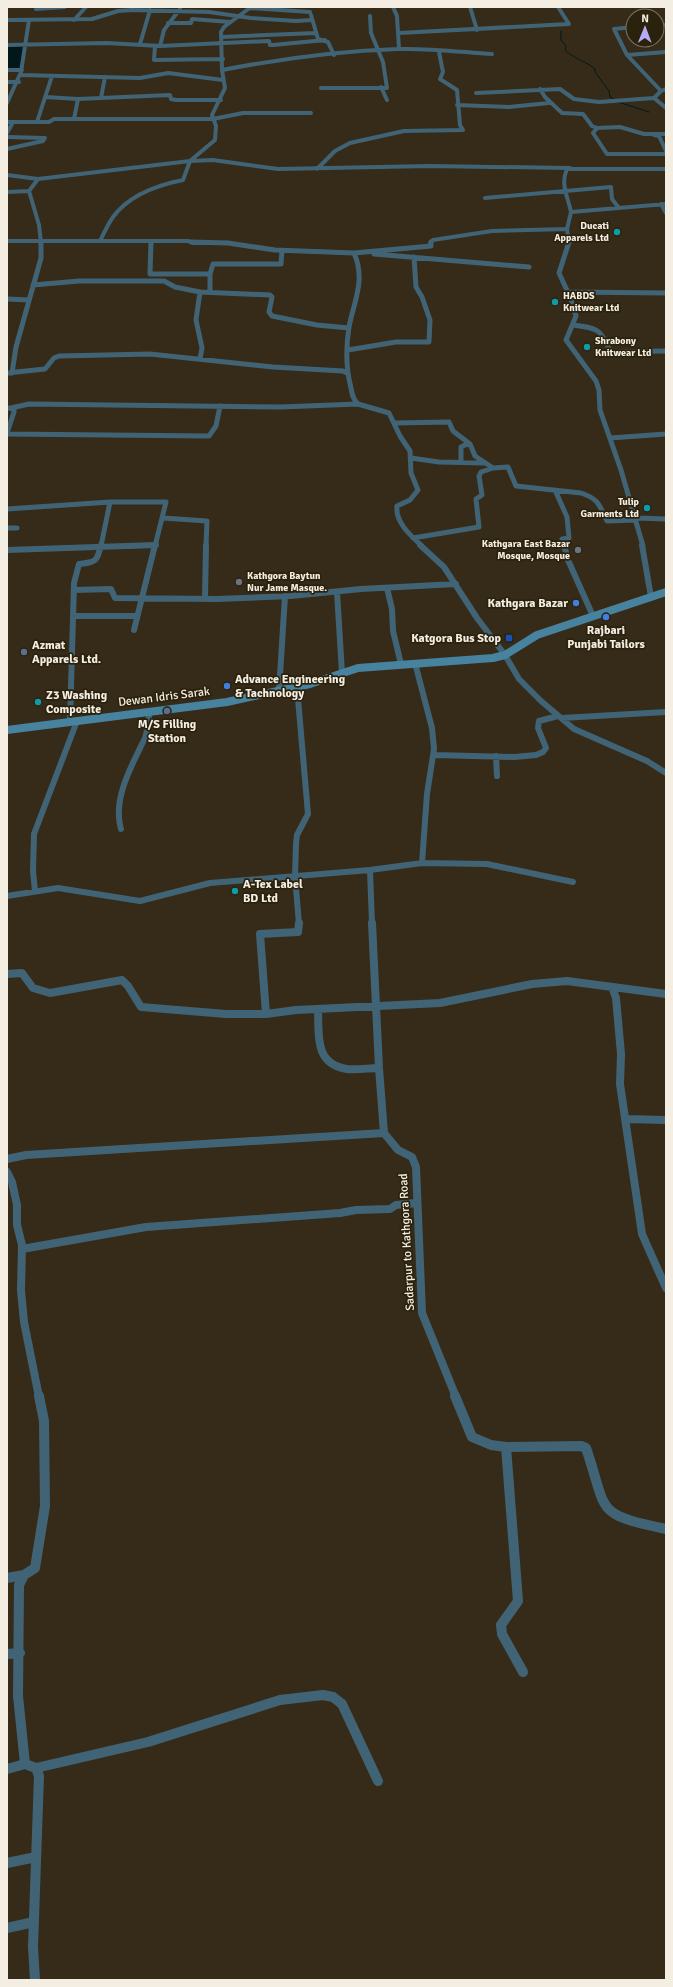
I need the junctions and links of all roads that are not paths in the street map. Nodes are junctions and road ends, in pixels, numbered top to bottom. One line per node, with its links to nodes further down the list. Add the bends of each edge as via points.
1 (65, 7): 8 (street)
2 (86, 7): 17 (street)
3 (181, 7): 12 (street)
4 (251, 7): 10 (street); 13 (street)
5 (393, 7): 24 (street)
6 (470, 7): 22 (street)
7 (558, 7): 22 (street, via 569,24)
8 (37, 8): 16 (street)
9 (161, 9): 11 (street); 12 (street)
10 (310, 9): 18 (street)
11 (150, 10): 17 (street, via 122,10 99,17); 27 (street)
12 (178, 11): 13 (street); 20 (street)
13 (239, 15): 18 (street, via 296,21); 19 (street)
14 (370, 16): 33 (street, via 373,38)
15 (7, 20): 16 (street)
16 (31, 20): 17 (street); 30 (street)
17 (74, 20)
18 (312, 20): 23 (street)
19 (230, 22): 20 (street, via 192,19 191,23); 25 (street, via 220,32)
20 (168, 23): 31 (street)
21 (625, 28): 37 (street, via 614,29)
22 (477, 30): 24 (street)
23 (316, 33): 25 (street); 26 (street, via 318,39)
24 (399, 33): 32 (street)
25 (221, 37): 28 (street)
26 (325, 40): 28 (street, via 272,45 269,41); 38 (street, via 331,45)
27 (140, 44): 30 (street); 31 (street)
28 (221, 44): 31 (street); 39 (street)
29 (7, 45): 30 (street)
30 (26, 45): 41 (street)
31 (157, 46): 39 (street, via 154,60)
32 (400, 49): 33 (street); 34 (street)
33 (380, 50): 38 (street); 50 (street, via 387,86)
34 (439, 52): 36 (street); 63 (street, via 443,72 440,79 457,90)
35 (666, 52): 37 (street)
36 (492, 54)
37 (627, 54): 53 (street)
38 (334, 55): 42 (street, via 258,63)
39 (223, 59): 42 (street)
40 (7, 70): 41 (street)
41 (22, 70): 43 (street)
42 (222, 70): 46 (street)
43 (21, 76): 44 (street); 48 (street)
44 (52, 76): 45 (street); 55 (street)
45 (105, 77): 46 (street, via 140,78 147,75 178,74); 56 (street)
46 (223, 80): 59 (street, via 225,88)
47 (7, 82): 48 (street)
48 (19, 82): 61 (street)
49 (321, 88): 50 (street)
50 (381, 88): 60 (street)
51 (540, 89): 54 (street); 57 (street, via 560,89 574,99 599,102); 62 (street)
52 (666, 89): 53 (street)
53 (660, 91): 57 (street)
54 (476, 93)
55 (46, 97): 58 (street); 70 (street)
56 (101, 98): 58 (street); 59 (street, via 170,96 176,100)
57 (654, 98): 64 (street)
58 (78, 99): 66 (street)
59 (221, 100): 67 (street, via 214,108)
60 (387, 100)
61 (7, 103)
62 (549, 103): 63 (street, via 509,107); 71 (street, via 562,113 583,114 592,126)
63 (457, 106): 80 (street, via 463,130 404,131 350,143 335,151)
64 (666, 108)
65 (311, 112): 67 (street, via 243,113)
66 (74, 119): 67 (street); 70 (street)
67 (213, 119): 78 (street, via 216,126 215,140)
68 (7, 122): 69 (street)
69 (13, 122): 70 (street); 72 (street)
70 (37, 122)
71 (597, 128): 74 (street, via 620,127); 77 (street, via 594,136 607,154)
72 (7, 133)
73 (666, 134): 74 (street)
74 (654, 135): 77 (street, via 659,136)
75 (7, 136): 76 (street, via 45,138 43,141)
76 (7, 149)
77 (666, 152)
78 (190, 161): 80 (street, via 213,160 278,169); 83 (street); 95 (street, via 183,180 166,183 139,195 116,213)
79 (570, 168): 80 (street, via 400,166); 81 (street); 84 (street, via 564,174)
80 (317, 169)
81 (666, 169)
82 (7, 175): 83 (street)
83 (38, 179): 85 (street)
84 (564, 190): 87 (street); 89 (street, via 611,187 612,199); 90 (street)
85 (29, 191): 86 (street); 93 (street)
86 (7, 192)
87 (485, 198)
88 (663, 204): 89 (street); 91 (street)
89 (619, 208): 90 (street)
90 (571, 212): 92 (street)
91 (666, 213)
92 (568, 229): 99 (street, via 492,231 433,240 431,246); 106 (street, via 569,243 559,273)
93 (41, 240): 94 (street); 95 (street); 103 (street, via 41,258)
94 (7, 241)
95 (100, 241): 96 (street)
96 (151, 241): 97 (street, via 228,242); 102 (street, via 150,274)
97 (282, 250): 98 (street); 102 (street, via 281,264 213,264)
98 (354, 253): 99 (street); 111 (street, via 359,264 358,291)
99 (364, 253): 100 (street)
100 (414, 257): 101 (street); 112 (street, via 416,287 430,320 429,342 389,343)
101 (529, 267)
102 (210, 274): 104 (street)
103 (33, 285): 105 (street, via 86,281 164,281 175,287); 109 (street)
104 (210, 291): 105 (street); 111 (street, via 270,295 272,297 269,312 272,316)
105 (200, 292): 114 (street, via 197,302 197,328 202,344)
106 (568, 292): 107 (street); 110 (street, via 576,316)
107 (666, 293)
108 (7, 298): 109 (street)
109 (29, 300): 115 (street)
110 (572, 325): 113 (street, via 596,327 603,334 610,352); 123 (street, via 566,340 596,381 600,410)
111 (349, 328): 112 (street)
112 (348, 350): 116 (street)
113 (666, 351)
114 (200, 359): 115 (street, via 150,354 59,356 45,369); 116 (street)
115 (9, 373)
116 (347, 373): 117 (street, via 354,401)
117 (358, 404): 118 (street); 120 (street, via 389,413)
118 (220, 406): 119 (street, via 29,404); 121 (street, via 216,426 209,436)
119 (9, 408): 121 (street, via 14,409 14,412)
120 (395, 423): 124 (street, via 449,422 457,436); 125 (street, via 410,451)
121 (7, 434)
122 (666, 434): 123 (street)
123 (610, 438): 133 (street)
124 (468, 443): 126 (street, via 461,446); 127 (street, via 476,456)
125 (411, 458): 126 (street, via 434,462); 137 (street, via 411,473 418,492 410,500 398,505 396,514)
126 (461, 462): 127 (street)
127 (486, 463): 128 (street)
128 (493, 468): 129 (street, via 508,467 516,486); 137 (street, via 481,472 479,476 482,495 476,499 479,527)
129 (555, 490): 133 (street, via 594,498 607,521); 152 (street, via 567,517 569,538 562,539 568,560)
130 (110, 502): 131 (street); 132 (street, via 166,502); 139 (street)
131 (7, 509)
132 (163, 518): 138 (street); 149 (street, via 207,521)
133 (635, 519): 134 (street); 147 (street, via 646,561)
134 (666, 519)
135 (7, 528): 136 (street)
136 (17, 528)
137 (413, 538): 141 (street, via 444,566)
138 (156, 545): 139 (street); 148 (street)
139 (101, 546): 140 (street); 143 (street, via 96,560 77,566)
140 (7, 550)
141 (456, 584): 142 (street); 154 (street, via 477,618)
142 (387, 588): 144 (street); 156 (street)
143 (74, 590): 148 (street, via 111,589 115,598); 150 (street)
144 (337, 592): 146 (street); 157 (street)
145 (666, 592): 147 (main road, Dewan Idris Sarak)
146 (285, 596): 149 (street); 159 (street)
147 (651, 597): 152 (main road, Dewan Idris Sarak)
148 (142, 599): 149 (street); 151 (street)
149 (205, 599)
150 (73, 616): 151 (street); 163 (street)
151 (137, 616): 153 (street)
152 (593, 616): 154 (main road, Dewan Idris Sarak, via 537,635)
153 (134, 630)
154 (505, 655): 155 (main road, Dewan Idris Sarak); 162 (street, via 519,679)
155 (415, 663): 156 (main road, Dewan Idris Sarak); 165 (street, via 432,728)
156 (401, 664): 157 (main road, Dewan Idris Sarak, via 358,668)
157 (342, 673): 158 (main road, Dewan Idris Sarak)
158 (297, 687): 159 (main road, Dewan Idris Sarak); 172 (street, via 308,814 297,835)
159 (279, 691): 160 (main road, Dewan Idris Sarak, via 227,702)
160 (150, 711): 163 (main road, Dewan Idris Sarak); 169 (street, via 145,738 119,804 117,822)
161 (666, 712): 162 (street)
162 (560, 717): 166 (street, via 538,723 546,748 543,752 536,755); 167 (street, via 579,732 647,760)
163 (74, 721): 164 (main road, Dewan Idris Sarak); 174 (street, via 34,834)
164 (7, 730)
165 (434, 755): 166 (street); 170 (street, via 427,794)
166 (496, 756): 168 (street)
167 (666, 773)
168 (496, 776)
169 (121, 829)
170 (422, 863): 171 (street); 173 (street, via 487,864)
171 (370, 870): 172 (street); 179 (street)
172 (295, 876): 174 (street, via 210,883 140,901 63,888); 181 (street, via 298,932 260,934)
173 (574, 882)
174 (35, 891): 175 (street)
175 (7, 896)
176 (7, 974): 181 (street, via 22,973 33,988 44,993 57,993 122,980 127,983 140,1007)
177 (612, 987): 178 (street); 179 (street, via 567,981 532,984 459,1000); 183 (street, via 616,998 621,1054 620,1084)
178 (666, 994)
179 (376, 1007): 180 (street); 182 (street)
180 (318, 1009): 181 (street); 182 (street, via 321,1055 328,1063 347,1069)
181 (266, 1014)
182 (379, 1068): 185 (street)
183 (625, 1119): 184 (street); 190 (street, via 642,1234)
184 (666, 1120)
185 (384, 1133): 186 (street, via 26,1155); 188 (street, Sadarpur to Kathgora Road, via 398,1150 412,1157 416,1167)
186 (7, 1159)
187 (7, 1172): 189 (street, via 17,1205 17,1225)
188 (416, 1203): 189 (street, via 396,1204 390,1209 146,1227); 191 (street, Sadarpur to Kathgora Road, via 422,1313 472,1437 491,1445)
189 (22, 1249): 193 (street, via 21,1290 24,1322 44,1421 45,1506 35,1568)
190 (666, 1288)
191 (506, 1447): 192 (street, Sadarpur to Kathgora Road, via 586,1448 602,1501 609,1512 624,1520); 197 (street, via 518,1601 501,1625 502,1634)
192 (666, 1529)
193 (24, 1575): 194 (street); 195 (street, via 19,1585)
194 (7, 1578)
195 (20, 1653): 196 (street); 198 (street, via 18,1696)
196 (7, 1654)
197 (523, 1672)
198 (25, 1764): 199 (street); 200 (street)
199 (36, 1768): 201 (street, via 148,1742 280,1700 324,1695 333,1697 342,1704); 202 (street, via 39,1776)
200 (7, 1769)
201 (378, 1781)
202 (36, 1857): 203 (street); 204 (street)
203 (7, 1863)
204 (34, 1922): 205 (street); 206 (street)
205 (7, 1928)
206 (35, 1980)

